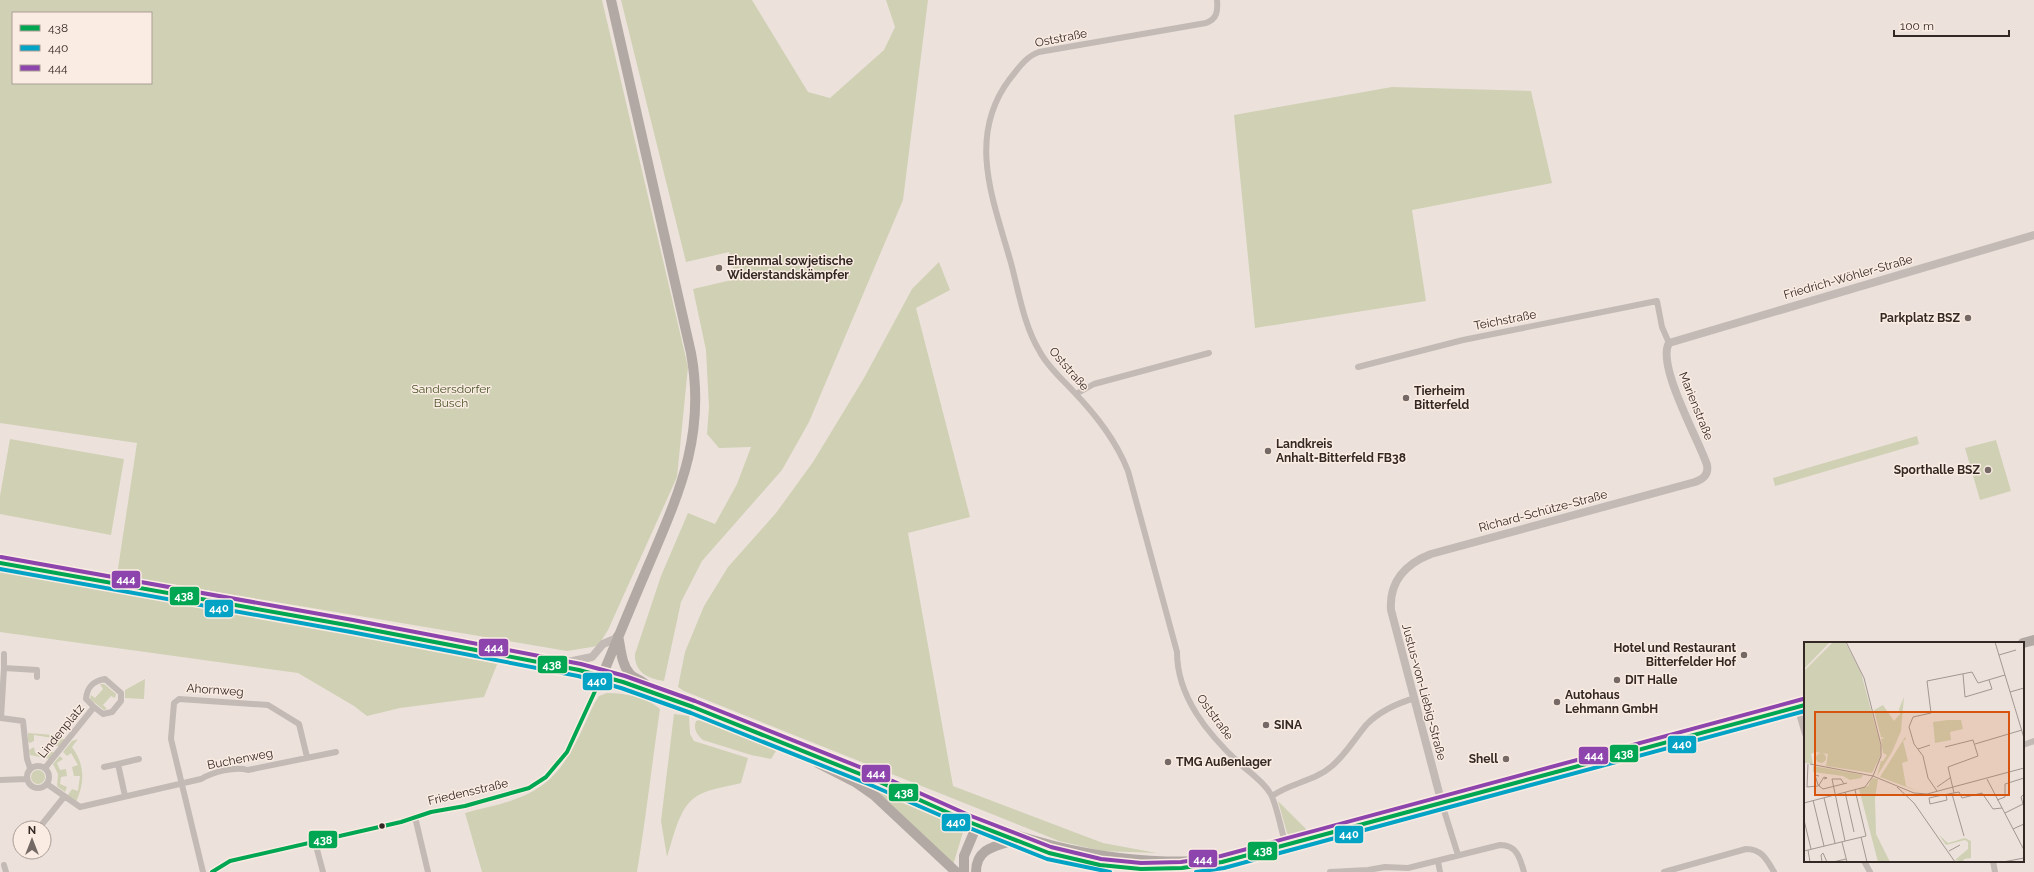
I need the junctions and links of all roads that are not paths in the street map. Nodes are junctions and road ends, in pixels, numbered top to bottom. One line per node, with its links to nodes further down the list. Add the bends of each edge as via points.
1 (611, 0): 12 (main road, via 686,329 696,393 692,441 683,482)
2 (1217, 0): 8 (street, Oststraße, via 1216,16 1206,23 1031,55 1002,90 994,106 986,141 986,165 1023,309 1040,354)
3 (2034, 235): 5 (street, Friedrich-Wöhler-Straße)
4 (1657, 301): 5 (street, Marienstraße, via 1662,327); 7 (street, Teichstraße, via 1463,340)
5 (1669, 343): 9 (street, Marienstraße, via 1666,353 1670,374 1705,459)
6 (1209, 353): 8 (street, via 1094,384)
7 (1358, 367)
8 (1076, 394): 40 (street, Oststraße, via 1113,440 1128,471 1177,652 1178,669 1186,695 1220,744 1268,789)
9 (1707, 474): 11 (street, Richard-Schütze-Straße, via 1695,482 1431,554 1405,569)
10 (0, 564): 16 (street)
11 (1394, 585): 21 (street, Justus-von-Liebig-Straße, via 1390,600 1392,616)
12 (617, 637): 16 (street, via 604,644 591,657); 18 (main road); 20 (main road, via 626,669)
13 (2034, 640): 14 (main road)
14 (2024, 643)
15 (4, 654): 17 (street)
16 (557, 665): 18 (street)
17 (4, 668): 19 (street, via 37,670); 33 (street, via 1,718 23,721)
18 (602, 676): 20 (main road); 43 (street, Friedensstraße, via 567,752 546,777 529,788 514,793)
19 (37, 677)
20 (653, 692): 28 (main road)
21 (1415, 698): 40 (street, via 1397,704 1374,718 1327,770 1282,789); 42 (street, Justus-von-Liebig-Straße)
22 (1801, 706): 24 (street); 42 (main road)
23 (94, 707): 23 (street, Lindenplatz, via 86,699 86,691 96,681 105,679 121,693 121,701 112,712 103,714); 34 (street, Lindenplatz)
24 (1804, 727)
25 (2034, 741): 26 (street)
26 (2024, 745)
27 (336, 752): 29 (street, Buchenweg)
28 (808, 754): 45 (main road); 60 (main road, via 821,766 849,779 875,796)
29 (308, 757): 38 (street, Buchenweg, via 248,770 241,768 208,775); 38 (street, Ahornweg, via 299,724 268,705 179,699 174,703 171,739)
30 (139, 759): 31 (street)
31 (118, 764): 32 (street); 39 (street)
32 (104, 767)
33 (30, 768): 34 (street); 35 (street)
34 (45, 768): 37 (street, via 49,773)
35 (26, 779): 36 (street); 37 (street, via 29,785 35,788)
36 (0, 780)
37 (48, 784): 41 (street, Buchenweg)
38 (181, 784): 39 (street, Buchenweg); 56 (street, Ahornweg)
39 (125, 796): 41 (street, Buchenweg, via 80,807)
40 (1272, 796): 48 (street, Oststraße)
41 (64, 797): 44 (street)
42 (1442, 804): 48 (main road); 49 (street)
43 (415, 817): 47 (street, Friedensstraße); 59 (street)
44 (45, 820)
45 (977, 825): 46 (main road); 61 (main road, via 964,856)
46 (1015, 840): 48 (main road, via 1070,858 1141,870 1208,865); 62 (main road, via 984,851 977,861)
47 (315, 842): 57 (street, Friedensstraße, via 230,861); 58 (street)
48 (1286, 845)
49 (1458, 855): 50 (street); 65 (street, via 1505,845 1513,848 1518,854)
50 (1438, 861): 54 (street, via 1408,868 1386,867); 64 (street)
51 (1865, 862): 68 (street)
52 (1994, 862): 69 (street)
53 (4, 865): 55 (street)
54 (1368, 871): 63 (street)
55 (6, 872)
56 (203, 872)
57 (212, 872)
58 (322, 872)
59 (428, 872)
60 (956, 872)
61 (964, 872)
62 (976, 872)
63 (1330, 872)
64 (1440, 872)
65 (1524, 872)
66 (1664, 872): 67 (street, via 1746,849 1755,850 1763,855)
67 (1774, 872)
68 (1870, 872)
69 (1995, 872)

